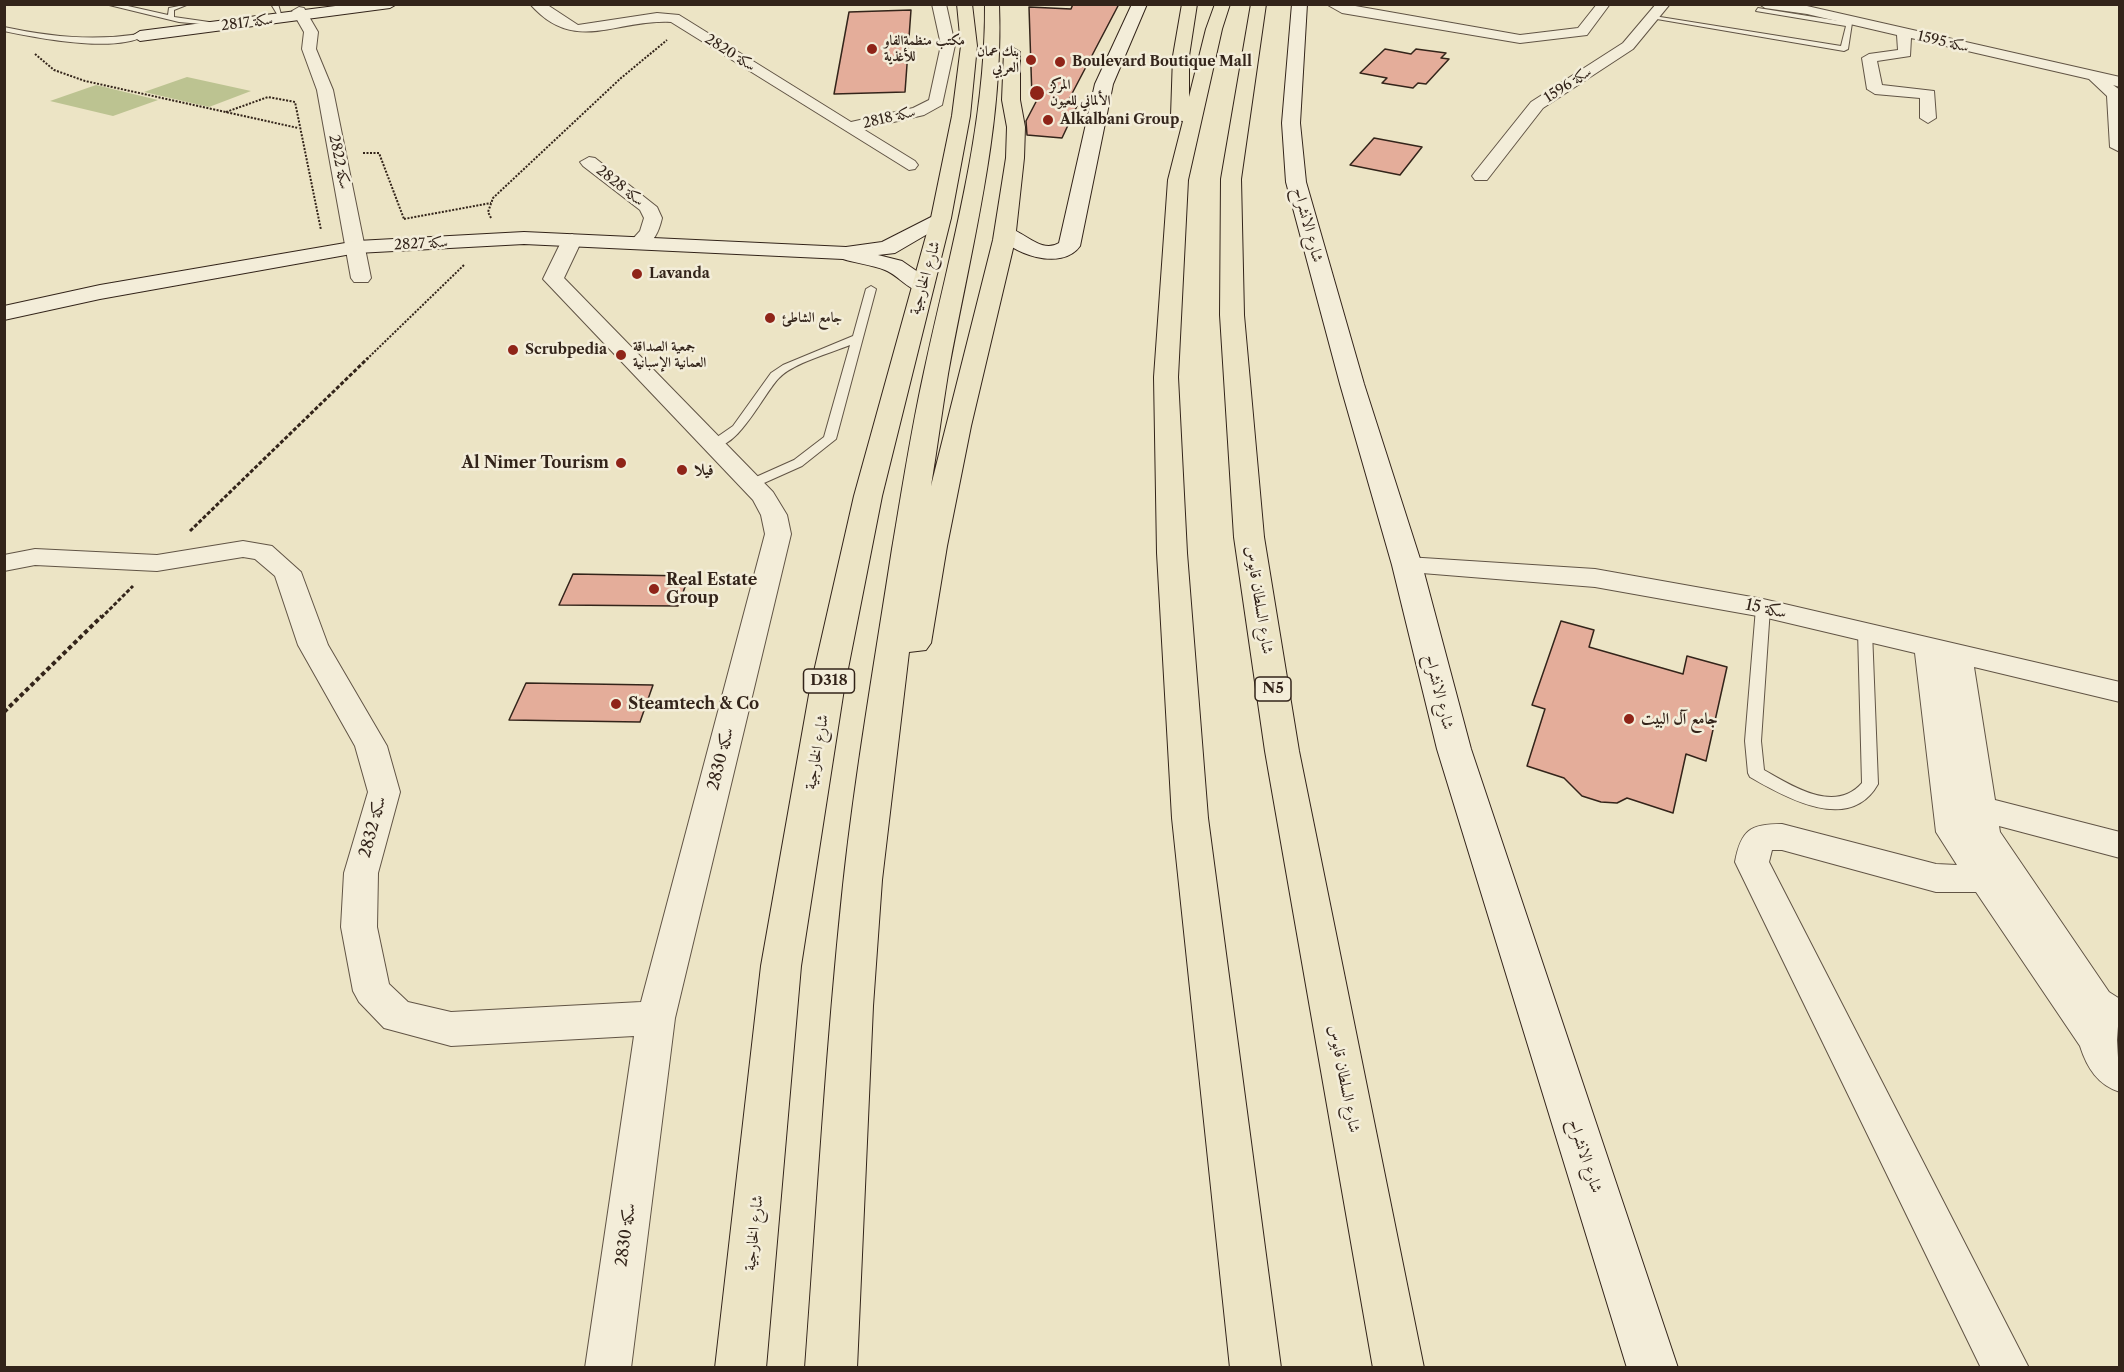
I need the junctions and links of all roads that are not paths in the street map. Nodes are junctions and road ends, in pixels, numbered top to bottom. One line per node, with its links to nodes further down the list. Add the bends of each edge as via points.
1 (108, 4): 22 (lane)
2 (186, 4): 22 (lane, via 171,9)
3 (346, 4): 20 (street, سكة 2817)
4 (390, 4): 19 (street, سكة 2817)
5 (536, 4): 33 (street, سكة 2820, via 568,27 674,18)
6 (939, 4): 33 (street, سكة 2818, via 948,45 936,102 918,112)
7 (964, 4): 40 (main road, شارع الخارجية / D318, via 969,46 961,116)
8 (992, 4): 32 (main road, شارع الخارجية, via 993,45)
9 (1011, 4): 39 (main road, via 1011,110 1016,127)
10 (1140, 4): 41 (street, via 1104,84 1068,246 1060,252 1038,250 1016,243)
11 (1190, 4): 38 (main road, via 1181,56)
12 (1222, 4): 38 (main road)
13 (1259, 4): 70 (main road, شارع السلطان قابوس / N5, via 1231,179 1232,315 1249,537 1282,751)
14 (1300, 4): 54 (street, شارع الانشراح, via 1291,123 1296,182)
15 (1332, 4): 16 (street, via 1342,9 1520,39 1582,32)
16 (1604, 4)
17 (1664, 4): 23 (street, سكة 1596)
18 (1762, 7): 23 (lane, via 1850,24 1844,49); 26 (street, سكة 1595, via 1807,10)
19 (362, 8): 20 (street, سكة 2817); 28 (street, via 328,19)
20 (299, 10): 21 (street, سكة 2817); 28 (street, سكة 2822)
21 (278, 12): 24 (street, سكة 2817); 27 (street, سكة 2817); 28 (street, سكة 2822)
22 (171, 18): 24 (lane)
23 (1654, 18): 37 (street, سكة 1596, via 1628,46 1537,105)
24 (213, 22): 27 (street, سكة 2817)
25 (4, 28): 27 (lane, via 71,42 105,42)
26 (1904, 33): 29 (street, سكة 1595); 31 (street, via 1905,53 1869,58 1875,89 1928,94)
27 (145, 34)
28 (310, 41): 42 (street, سكة 2822, via 325,90)
29 (2096, 79): 30 (street, سكة 1595); 34 (street, via 2115,94)
30 (2120, 82)
31 (1928, 117)
32 (986, 118): 39 (main road, via 994,126 997,163); 58 (main road, شارع الخارجية, via 961,263 936,373)
33 (849, 127): 36 (street, سكة 2820)
34 (2119, 147)
35 (589, 162): 44 (street, سكة 2828, via 648,207 653,218 649,232)
36 (909, 165)
37 (1481, 176)
38 (1178, 180): 69 (main road, via 1166,376 1172,553 1190,818)
39 (1011, 188): 41 (main road)
40 (941, 218): 45 (street, سكة 2827, via 887,248); 47 (main road, شارع الخارجية / D318)
41 (1005, 232): 58 (main road, via 953,449 916,640 913,650)
42 (355, 238): 43 (street, سكة 2827); 46 (street, سكة 2822); 49 (street, سكة 2827)
43 (572, 240): 44 (street, سكة 2827); 51 (street, سكة 2830, via 553,279)
44 (640, 242): 45 (street, سكة 2827)
45 (843, 253): 47 (street, سكة 2827, via 894,266)
46 (361, 278)
47 (923, 286): 67 (main road, شارع الخارجية / D318, via 868,496 839,633 780,966)
48 (871, 289): 50 (lane)
49 (4, 313)
50 (857, 339): 51 (lane, via 775,375 736,429); 52 (lane, via 830,438 798,464)
51 (713, 444): 52 (street, سكة 2830)
52 (751, 484): 63 (street, سكة 2830, via 774,515 778,534)
53 (4, 563): 63 (street, سكة 2832, via 35,557 157,563 243,549 262,552 287,572 313,645 371,747 384,792 361,873 359,927 372,991 397,1016 452,1029)
54 (1407, 565): 55 (street, سكة 15, via 1595,578); 71 (street, شارع الانشراح, via 1454,749)
55 (1763, 608): 56 (street, سكة 15); 56 (lane, via 1753,741 1756,773 1792,794 1832,804 1856,799 1870,784)
56 (1865, 631): 57 (street, سكة 15)
57 (1944, 649): 59 (street, سكة 15); 60 (street, via 1963,702); 62 (street, via 1953,832)
58 (890, 670): 68 (main road, شارع الخارجية, via 863,880 852,1006)
59 (2120, 692)
60 (1980, 808): 61 (street); 64 (street, via 1984,834)
61 (2120, 845)
62 (1985, 879): 64 (street); 72 (street, via 1936,878 1782,837 1763,837 1755,846 1752,862)
63 (656, 1018): 66 (street, سكة 2830)
64 (2112, 1029): 65 (street, via 2101,1053)
65 (2120, 1075)
66 (608, 1368)
67 (740, 1368)
68 (831, 1368)
69 (1256, 1368)
70 (1399, 1368)
71 (1653, 1368)
72 (2006, 1368)

